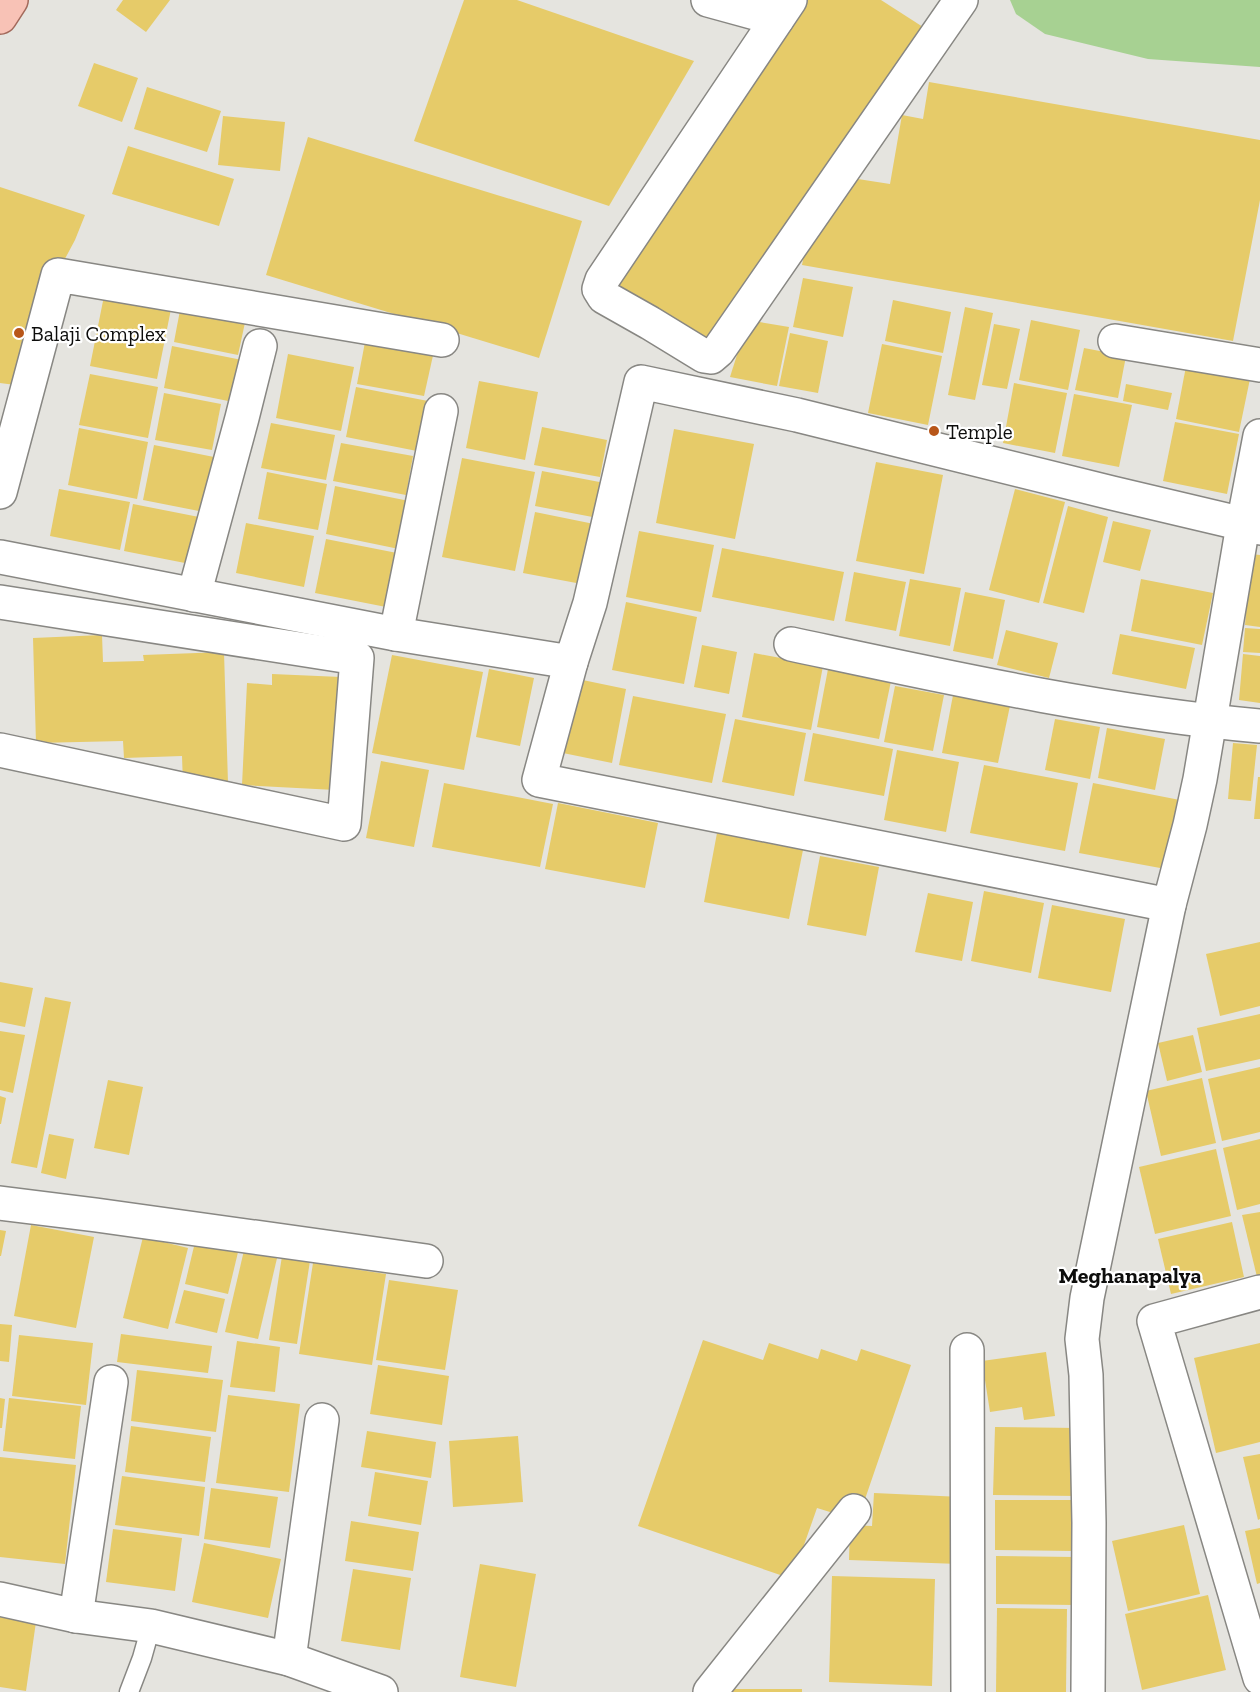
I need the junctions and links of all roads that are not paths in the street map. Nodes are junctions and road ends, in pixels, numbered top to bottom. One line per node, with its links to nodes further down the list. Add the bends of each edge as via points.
1 (11, 0): 5 (main road)
2 (708, 0): 4 (street)
3 (961, 0): 4 (street, via 718,351 711,357 704,356 604,297 599,290 602,280)
4 (784, 10)
5 (0, 17)
6 (442, 340): 12 (street, via 58,275)
7 (1115, 341): 9 (street)
8 (260, 346): 15 (street)
9 (1260, 365)
10 (441, 411): 17 (street)
11 (1260, 436): 13 (street)
12 (0, 492)
13 (1251, 526): 19 (street, via 797,415 641,382 590,603); 20 (street)
14 (0, 557): 15 (street)
15 (194, 595): 17 (street)
16 (0, 602): 22 (street, via 357,658 344,824)
17 (396, 634): 19 (street)
18 (791, 644): 20 (street, via 992,687)
19 (571, 662): 23 (street, via 539,780)
20 (1209, 722): 21 (street); 23 (street)
21 (1260, 726)
22 (0, 750)
23 (1170, 905): 40 (street, via 1087,1298 1082,1339 1089,1523)
24 (0, 1203): 25 (street)
25 (426, 1262)
26 (1260, 1292): 35 (street, via 1154,1321)
27 (967, 1350): 39 (street)
28 (111, 1382): 32 (street)
29 (322, 1420): 34 (street)
30 (854, 1511): 38 (street)
31 (0, 1599): 32 (street)
32 (76, 1616): 33 (street)
33 (151, 1626): 34 (street); 36 (lane)
34 (289, 1659): 37 (street)
35 (1260, 1678): 41 (street)
36 (134, 1691)
37 (381, 1692)
38 (710, 1692)
39 (968, 1692)
40 (1088, 1692)
41 (1246, 1692)

